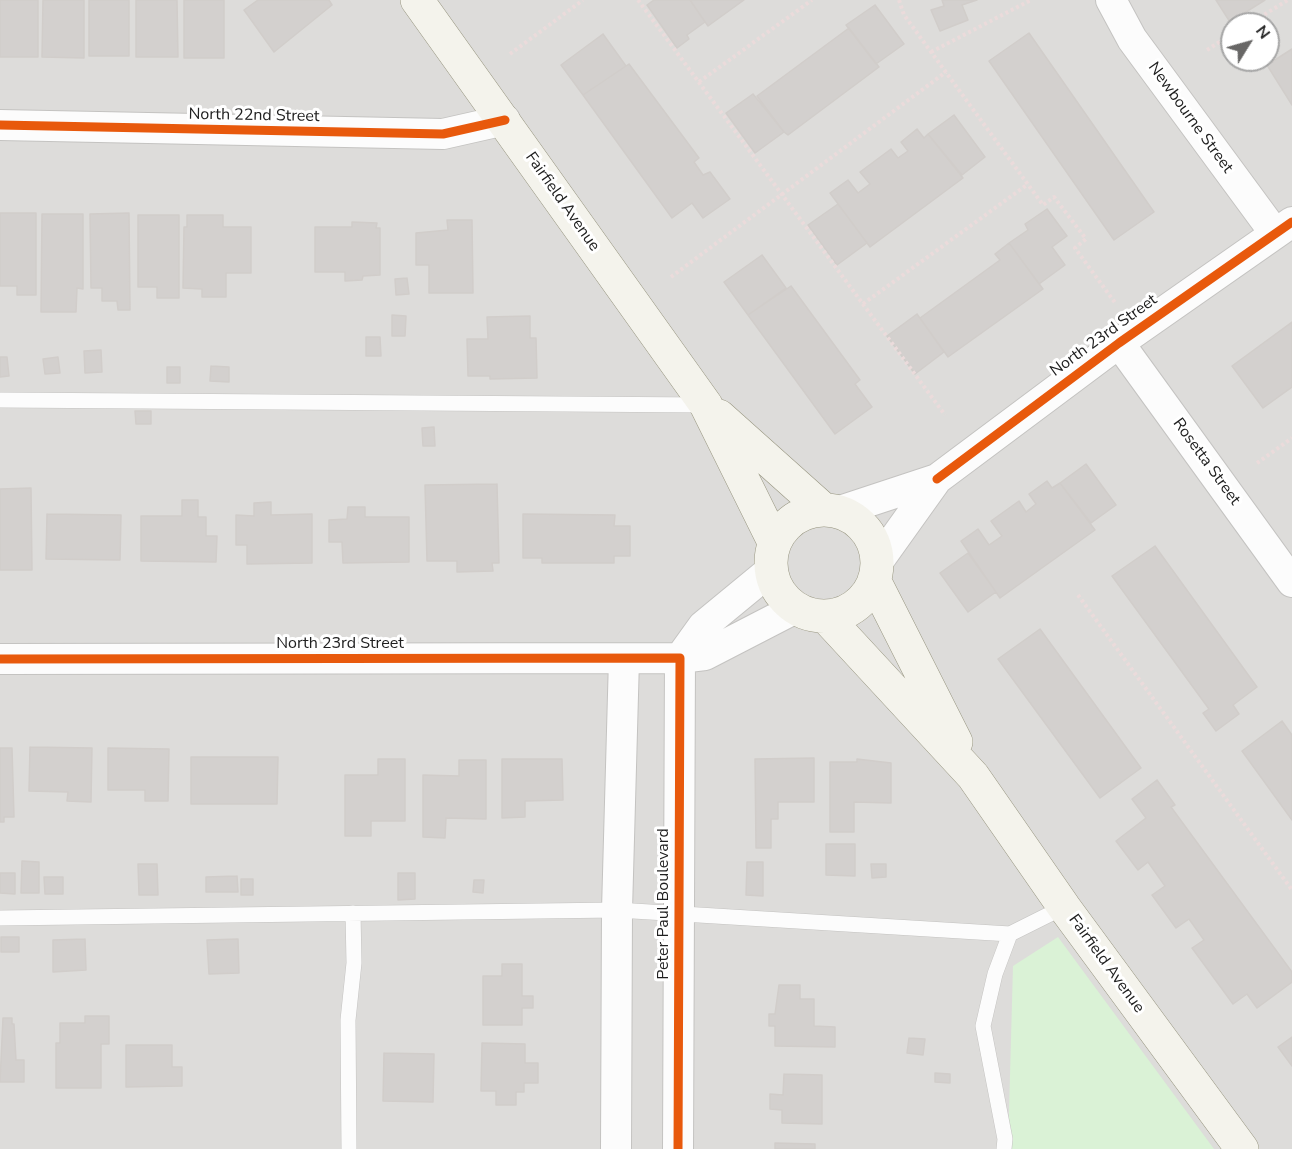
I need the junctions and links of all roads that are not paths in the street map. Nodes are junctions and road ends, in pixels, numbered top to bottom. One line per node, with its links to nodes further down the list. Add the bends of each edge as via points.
1 (417, 0): 3 (main road, Fairfield Avenue)
2 (1111, 0): 5 (street, Newbourne Street, via 1132,39)
3 (505, 120): 4 (street, North 22nd Street, via 443,134); 8 (main road, Fairfield Avenue)
4 (0, 125)
5 (1283, 227): 6 (street, North 23rd Street)
6 (1128, 337): 9 (street, North 23rd Street); 13 (street, Rosetta Street)
7 (0, 400): 8 (lane)
8 (706, 405): 10 (main road, Fairfield Avenue); 11 (main road, Fairfield Avenue)
9 (937, 479): 10 (street, North 23rd Street); 12 (street, North 23rd Street)
10 (831, 510): 11 (main road, via 806,512 791,519); 12 (main road, Fairfield Avenue, via 855,519 867,531 875,546)
11 (772, 556): 14 (main road, Fairfield Avenue, via 775,586 784,599); 15 (street, via 704,626)
12 (876, 572): 14 (main road, via 866,595 854,607 841,614); 18 (main road, Fairfield Avenue)
13 (1292, 582)
14 (811, 612): 15 (street, North 23rd Street, via 705,655); 18 (main road, Fairfield Avenue)
15 (680, 658): 17 (street, North 23rd Street); 22 (street, Peter Paul Boulevard)
16 (0, 659): 17 (street, North 23rd Street)
17 (624, 659): 20 (street)
18 (973, 776): 19 (main road, Fairfield Avenue)
19 (1064, 907): 24 (lane); 29 (main road, Fairfield Avenue)
20 (617, 910): 21 (lane); 22 (lane); 26 (street)
21 (353, 913): 23 (lane); 25 (lane, via 354,963 348,1020)
22 (679, 914): 24 (lane); 27 (street, Peter Paul Boulevard)
23 (0, 918)
24 (1010, 934): 28 (lane, via 995,974 983,1026)
25 (350, 1149)
26 (616, 1149)
27 (678, 1149)
28 (1004, 1149)
29 (1242, 1149)

